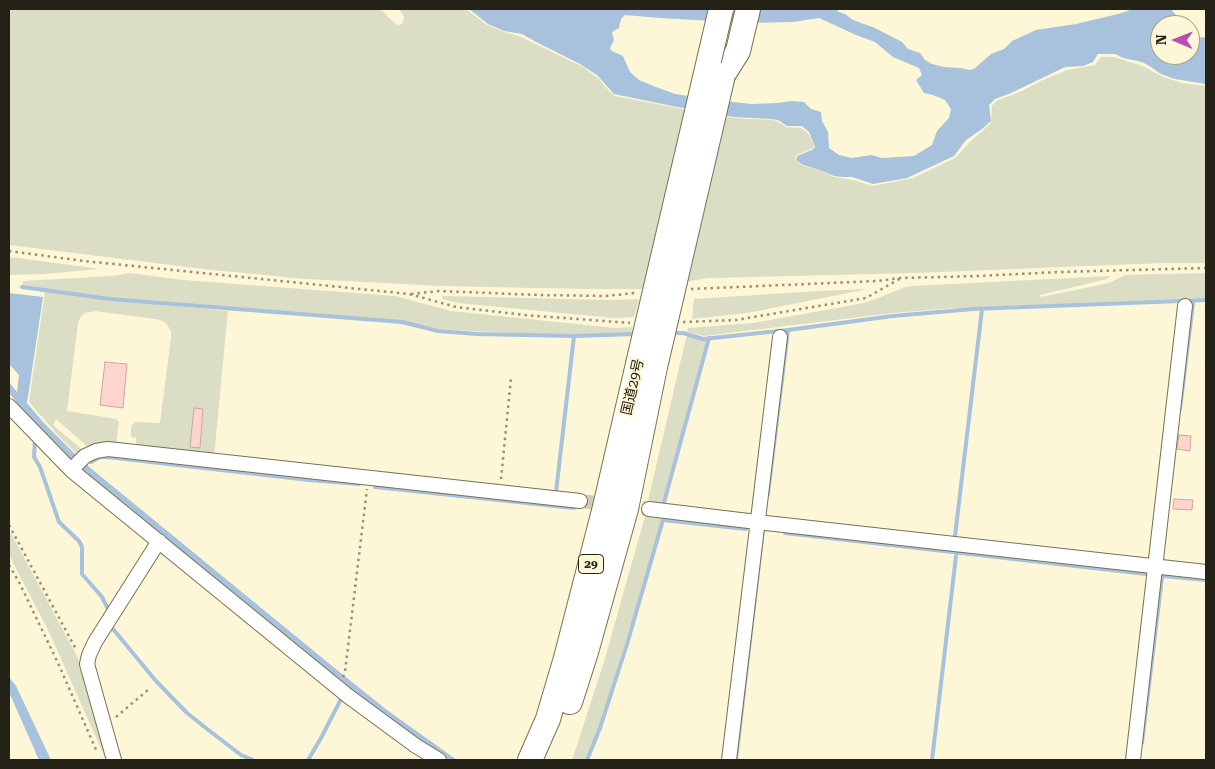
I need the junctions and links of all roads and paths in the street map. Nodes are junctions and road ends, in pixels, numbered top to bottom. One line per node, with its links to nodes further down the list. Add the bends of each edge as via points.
1 (721, 9): 13 (highway, 国道29号 / 29, bridge)
2 (738, 9): 4 (highway, 国道29号 / 29)
3 (748, 9): 4 (highway, 29, via 738,52)
4 (723, 75): 13 (highway, 国道29号 / 29, bridge)
5 (9, 251): 11 (path, via 409,294 456,307 525,315)
6 (1206, 268): 7 (path)
7 (902, 278): 8 (path); 10 (path, via 866,298 736,320)
8 (877, 280)
9 (1185, 306): 25 (street)
10 (675, 322)
11 (636, 323)
12 (780, 337): 21 (street)
13 (647, 365): 34 (highway, 国道29号 / 29, via 548,719); 35 (highway, 国道29号 / 29, via 626,509 586,652)
14 (511, 378): 18 (path)
15 (9, 406): 16 (street)
16 (71, 470): 17 (street, via 85,456 108,449); 23 (street)
17 (368, 478): 18 (street); 28 (path, via 345,672)
18 (500, 492): 19 (street)
19 (580, 502)
20 (649, 509): 21 (street)
21 (757, 522): 25 (street); 36 (street)
22 (9, 525): 27 (path)
23 (159, 541): 27 (street, via 95,642); 28 (street)
24 (9, 565): 31 (path)
25 (1156, 566): 26 (street); 37 (street)
26 (1206, 572)
27 (87, 664): 30 (street)
28 (337, 687): 33 (street)
29 (148, 688): 30 (path)
30 (105, 727): 32 (street)
31 (97, 751)
32 (114, 760)
33 (439, 760)
34 (530, 760)
35 (548, 760)
36 (729, 760)
37 (1133, 760)

